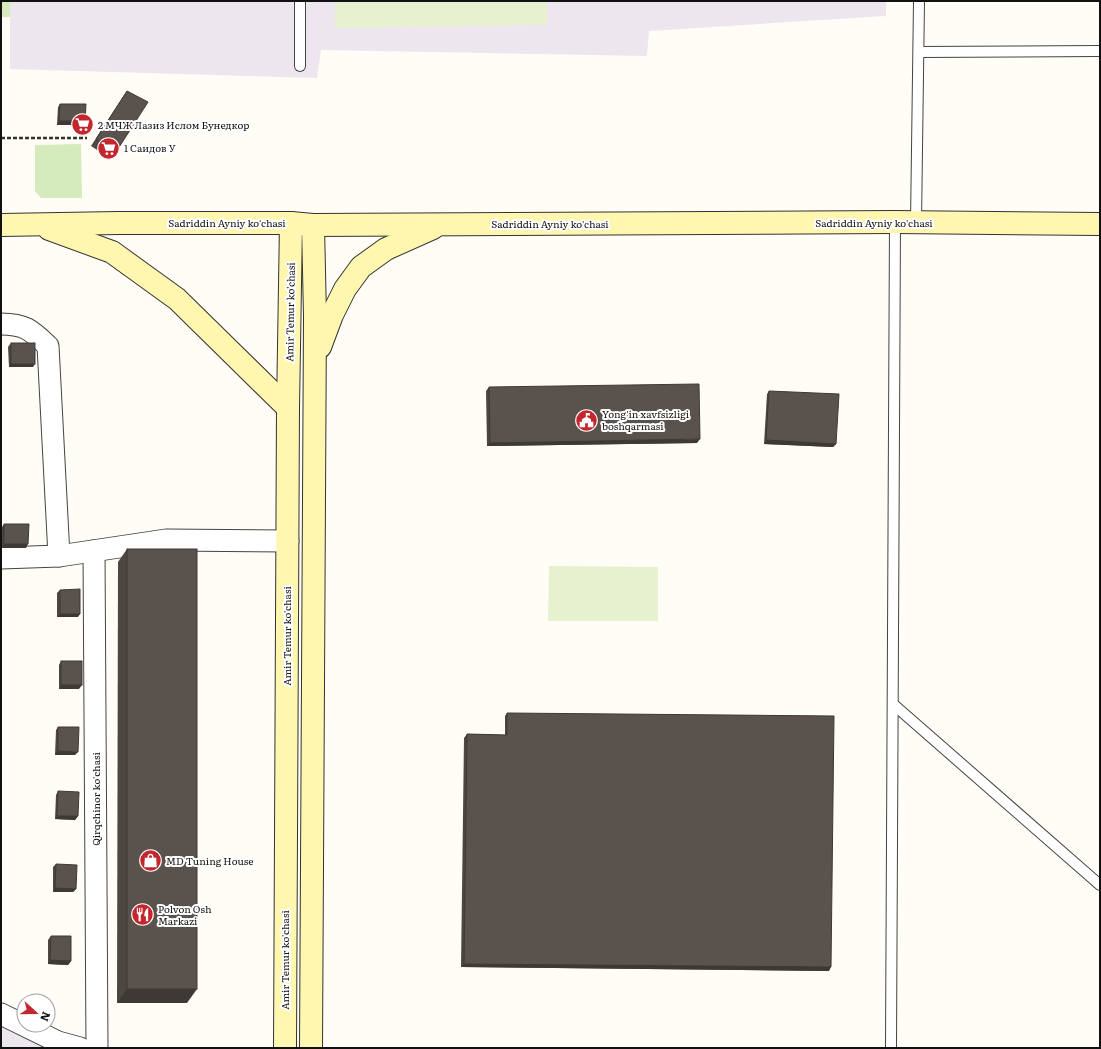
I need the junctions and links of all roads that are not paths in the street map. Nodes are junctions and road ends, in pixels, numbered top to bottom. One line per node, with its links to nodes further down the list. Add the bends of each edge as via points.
1 (300, 1): 5 (lane)
2 (920, 1): 4 (lane)
3 (1100, 51): 4 (lane)
4 (918, 52): 7 (lane)
5 (300, 66)
6 (291, 223): 11 (street, Sadriddin Ayniy ko'chasi); 12 (street, Sadriddin Ayniy ko'chasi); 15 (street, Amir Temur ko'chasi)
7 (905, 223): 8 (street, Sadriddin Ayniy ko'chasi); 9 (street, Sadriddin Ayniy ko'chasi); 20 (lane)
8 (440, 224): 12 (street, Sadriddin Ayniy ko'chasi); 14 (street, via 386,249 361,267 345,289 332,315)
9 (1100, 224)
10 (1, 225): 11 (street, Sadriddin Ayniy ko'chasi)
11 (36, 225): 15 (street, via 112,252 177,299)
12 (313, 225): 14 (street)
13 (1, 324): 18 (street, via 14,324 33,331 48,346)
14 (314, 366): 26 (street)
15 (288, 408): 16 (street, Amir Temur ko'chasi)
16 (288, 541): 17 (street, via 166,540); 25 (street, Amir Temur ko'chasi)
17 (94, 551): 18 (street); 24 (street, Qirqchinor ko'chasi)
18 (59, 556): 19 (street)
19 (1, 558)
20 (893, 704): 21 (lane); 27 (lane)
21 (1100, 885)
22 (1, 1014): 23 (street, via 58,1042)
23 (80, 1048)
24 (97, 1048)
25 (285, 1048)
26 (311, 1048)
27 (892, 1048)

